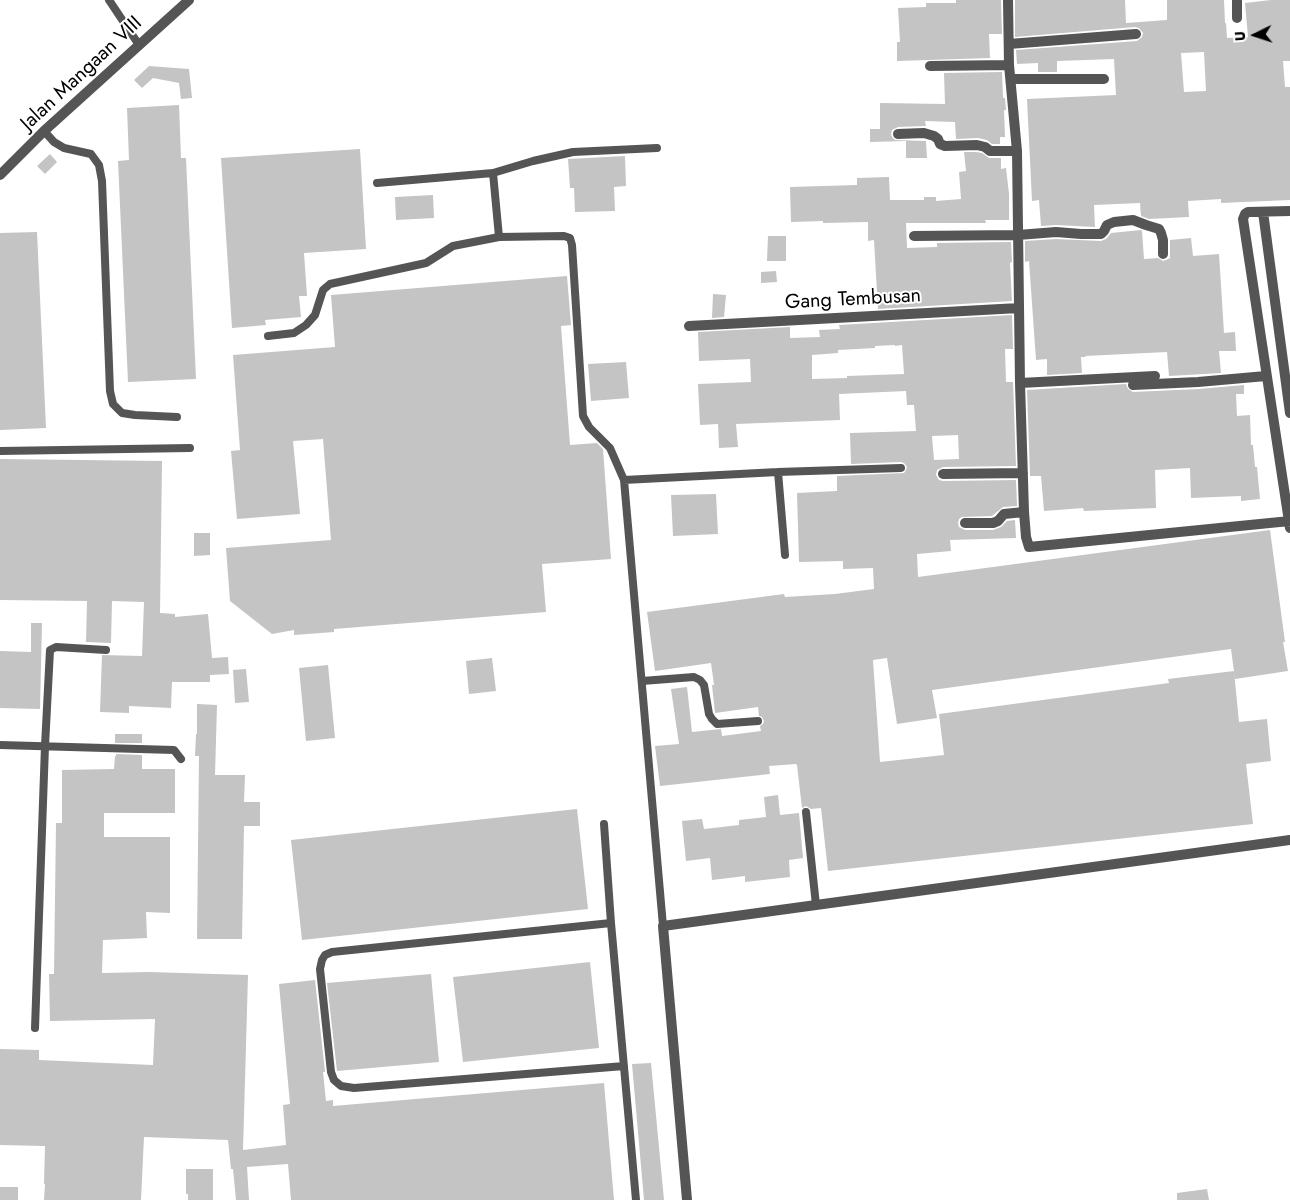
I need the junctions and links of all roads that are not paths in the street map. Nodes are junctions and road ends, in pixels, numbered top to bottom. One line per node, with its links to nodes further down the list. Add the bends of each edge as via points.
1 (109, 0): 9 (lane)
2 (189, 0): 5 (street, Jalan Mangaan VIII)
3 (1008, 0): 8 (street)
4 (1237, 0): 6 (street)
5 (179, 4): 9 (street, Jalan Mangaan VIII)
6 (1237, 18)
7 (1136, 34): 8 (street)
8 (1009, 44): 10 (street)
9 (139, 45): 14 (street, Jalan Mangaan VIII)
10 (1010, 65): 11 (street); 12 (street)
11 (930, 66)
12 (1011, 79): 13 (street); 17 (street)
13 (1104, 79)
14 (44, 132): 19 (street, Jalan Mangaan VIII); 36 (lane, via 64,148 91,154 99,165 113,404 122,413)
15 (898, 134): 17 (street, via 924,133 934,136 946,146 977,144 990,151)
16 (658, 148): 18 (lane, via 573,152)
17 (1017, 151): 23 (street)
18 (493, 174): 20 (lane); 25 (lane)
19 (0, 175)
20 (377, 183)
21 (1290, 211): 22 (street)
22 (1263, 212): 30 (street); 31 (street, via 1248,212 1243,219)
23 (1018, 235): 24 (street); 26 (street, via 1056,232 1101,234 1114,222 1133,220 1158,229 1163,240); 27 (street)
24 (914, 236)
25 (499, 238): 29 (lane, via 453,246 426,263 330,284 322,290 315,315 306,325 294,333); 43 (lane, via 570,238 583,416 588,427 610,448)
26 (1163, 254)
27 (1019, 308): 28 (street, Gang Tembusan); 33 (street)
28 (689, 326)
29 (268, 336)
30 (1283, 369): 31 (street); 35 (street)
31 (1266, 373): 34 (street, via 1198,382); 46 (street)
32 (1155, 376): 33 (street)
33 (1020, 383): 41 (street)
34 (1133, 385)
35 (1290, 413)
36 (177, 417)
37 (190, 448): 38 (lane)
38 (0, 451)
39 (901, 468): 40 (lane)
40 (778, 472): 43 (lane); 47 (lane)
41 (1023, 473): 42 (street); 44 (street)
42 (943, 474)
43 (624, 480): 49 (lane)
44 (1024, 512): 45 (street, via 1004,514 993,523); 46 (street, via 1029,547)
45 (965, 523)
46 (1290, 523)
47 (785, 555)
48 (106, 650): 52 (lane, via 56,647 50,650)
49 (642, 681): 50 (lane, via 694,677 704,685 709,714 717,724); 59 (lane)
50 (758, 721)
51 (0, 745): 52 (lane)
52 (45, 746): 53 (lane, via 174,750); 60 (lane)
53 (181, 759)
54 (806, 812): 57 (lane)
55 (604, 824): 58 (lane)
56 (1290, 840): 57 (street)
57 (816, 905): 59 (street)
58 (611, 922): 61 (lane); 61 (lane, via 332,952 325,955 320,968 331,1072 341,1086 354,1088)
59 (663, 926): 63 (street)
60 (35, 1028)
61 (624, 1066): 62 (lane)
62 (636, 1200)
63 (687, 1200)

